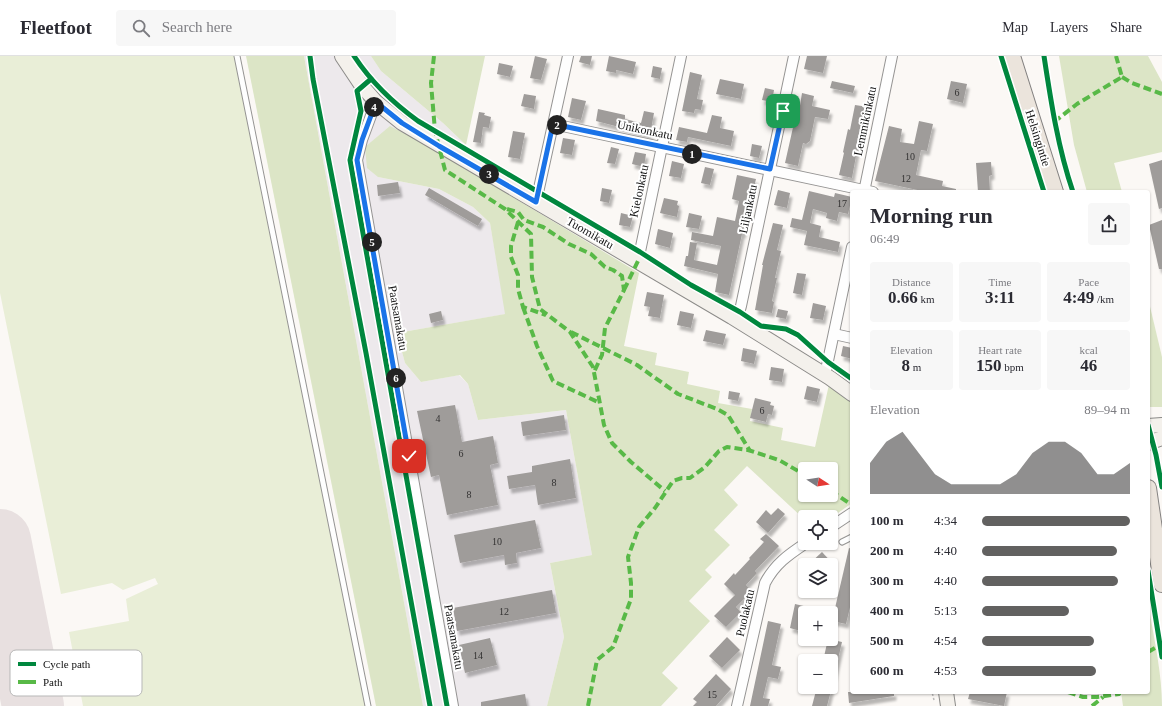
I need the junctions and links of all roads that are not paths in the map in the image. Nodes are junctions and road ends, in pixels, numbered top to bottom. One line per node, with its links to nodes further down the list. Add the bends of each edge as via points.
1 (237, 56): 37 (lane)
2 (342, 56): 8 (street, Tuomikatu)
3 (568, 56): 9 (street)
4 (681, 56): 10 (street, Kielonkatu)
5 (794, 56): 11 (street, Liljankatu)
6 (892, 56): 13 (street, Lemmikinkatu)
7 (1011, 56): 14 (main road, Helsingintie)
8 (376, 102): 15 (street, Tuomikatu, via 402,123); 38 (street, Paatsamakatu, via 357,160)
9 (553, 124): 10 (street, Unikonkatu); 15 (street)
10 (662, 147): 11 (street, Unikonkatu); 17 (street, Kielonkatu)
11 (770, 169): 12 (street, Unikonkatu); 18 (street, Liljankatu)
12 (863, 190)
13 (867, 190)
14 (1054, 190)
15 (536, 202): 17 (street, Tuomikatu)
16 (850, 257): 19 (street)
17 (638, 261): 18 (street, Tuomikatu)
18 (737, 320): 21 (street, Tuomikatu)
19 (834, 334): 20 (street); 21 (street)
20 (850, 338)
21 (825, 375): 22 (street, Tuomikatu)
22 (850, 393)
23 (1162, 425): 24 (street)
24 (1150, 426)
25 (1162, 438): 26 (street)
26 (1150, 442)
27 (1150, 502): 34 (main road)
28 (850, 514): 29 (street)
29 (838, 522)
30 (850, 538): 31 (lane)
31 (842, 542)
32 (1150, 547): 35 (main road)
33 (798, 548): 39 (street, Puolakatu, via 780,562 766,583)
34 (1162, 584)
35 (1162, 592)
36 (946, 694): 40 (street)
37 (368, 706)
38 (454, 706)
39 (737, 706)
40 (948, 706)

